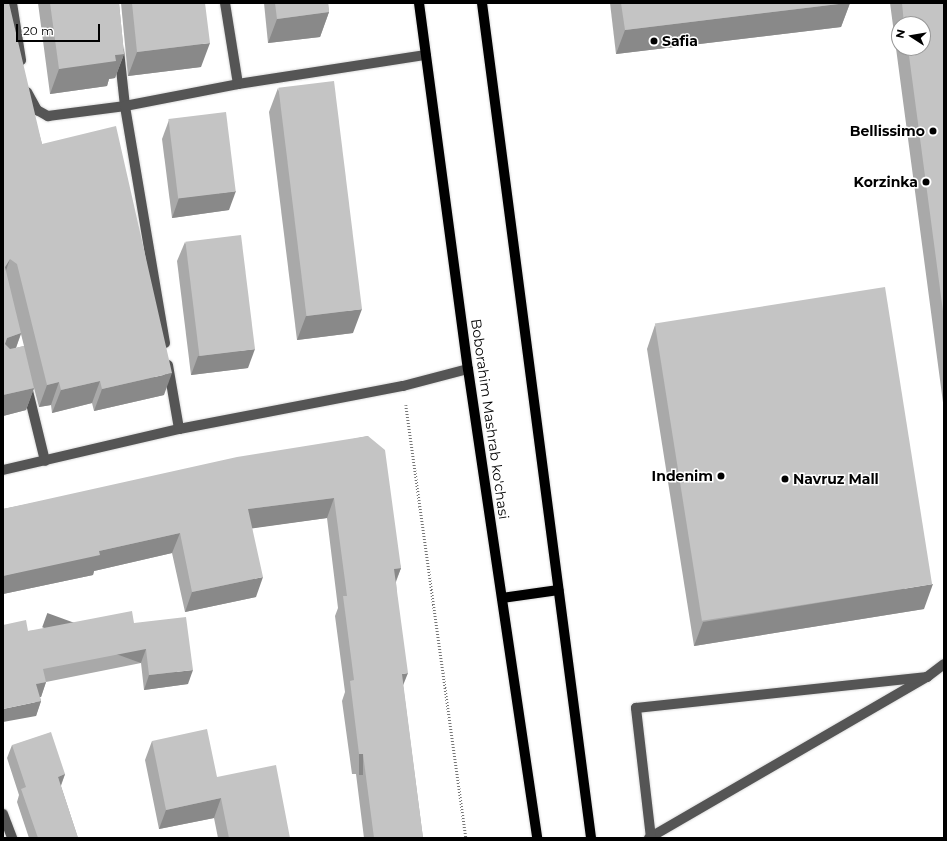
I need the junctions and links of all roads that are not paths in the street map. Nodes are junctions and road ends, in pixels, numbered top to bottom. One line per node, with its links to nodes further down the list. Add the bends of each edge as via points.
1 (12, 3): 8 (street, via 27,95 37,110 48,116)
2 (225, 3): 7 (street)
3 (419, 3): 6 (main road, Boborahim Mashrab ko'chasi)
4 (482, 3): 14 (main road)
5 (118, 42): 8 (street)
6 (426, 55): 7 (street); 9 (main road, Boborahim Mashrab ko'chasi)
7 (238, 84): 8 (street)
8 (125, 106): 11 (street)
9 (468, 369): 11 (street, via 403,386); 15 (main road, Boborahim Mashrab ko'chasi)
10 (24, 376): 12 (street)
11 (179, 429): 12 (street)
12 (45, 460): 13 (street)
13 (3, 470)
14 (558, 590): 15 (main road); 21 (main road)
15 (502, 598): 20 (main road, Boborahim Mashrab ko'chasi)
16 (944, 664): 17 (street)
17 (927, 677): 22 (street); 22 (street, via 636,708)
18 (3, 814): 19 (street)
19 (12, 838)
20 (537, 838)
21 (591, 838)
22 (650, 838)

